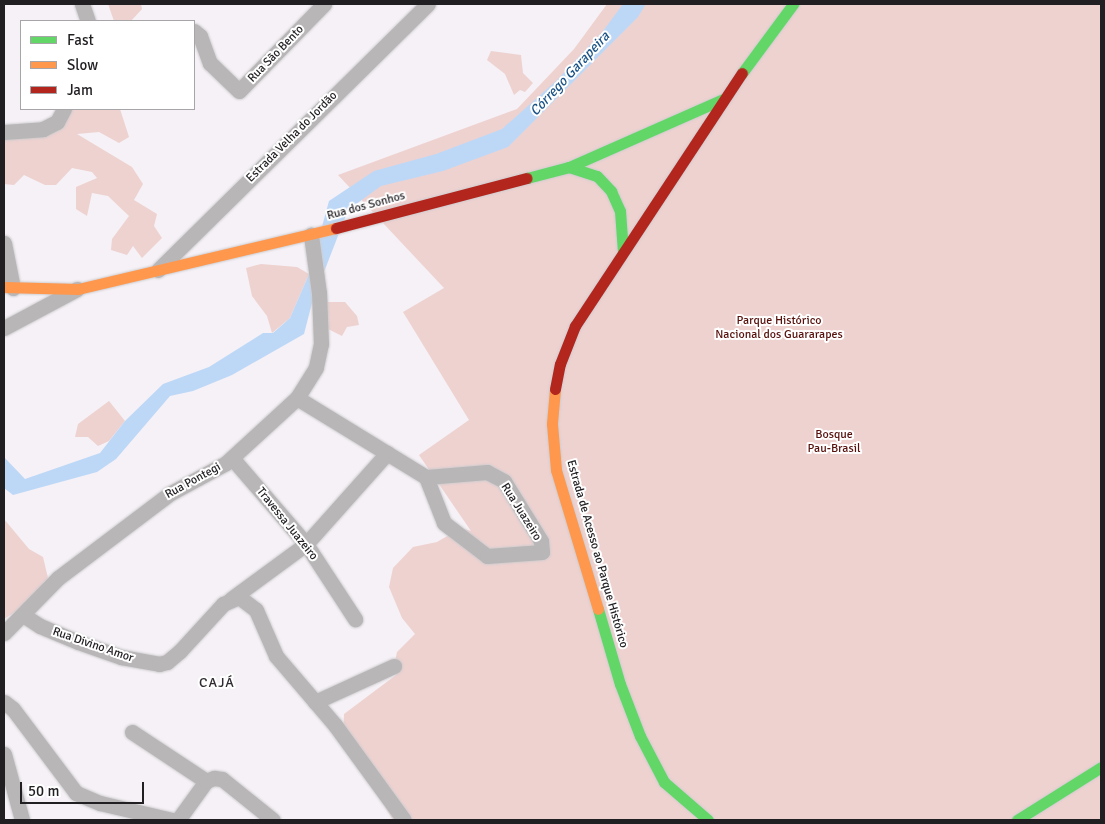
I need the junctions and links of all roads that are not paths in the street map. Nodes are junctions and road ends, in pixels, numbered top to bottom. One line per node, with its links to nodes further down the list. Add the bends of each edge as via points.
1 (82, 4): 5 (street)
2 (324, 4): 6 (street, Rua São Bento, via 239,91 210,63 200,36)
3 (428, 4): 14 (street, Estrada Velha do Jordão)
4 (794, 4): 7 (main road, Estrada de Acesso ao Parque Histórico)
5 (88, 20)
6 (195, 32)
7 (723, 99): 10 (main road, Rua dos Sonhos); 13 (main road, Estrada de Acesso ao Parque Histórico)
8 (63, 110): 9 (street, via 57,122 43,129)
9 (4, 132)
10 (569, 167): 11 (main road, Rua dos Sonhos, via 359,222); 13 (main road, via 597,176 611,191 620,211)
11 (314, 239): 14 (main road, Rua dos Sonhos); 18 (street, Rua Pontegi, via 321,344 316,367)
12 (4, 243): 15 (street)
13 (623, 252): 39 (main road, Estrada de Acesso ao Parque Histórico, via 575,326 558,372 552,424 556,470 620,684 640,736 664,782)
14 (157, 271): 16 (main road, Rua dos Sonhos)
15 (8, 288): 16 (main road, Rua dos Sonhos)
16 (78, 289): 17 (street)
17 (4, 328)
18 (296, 398): 19 (street); 20 (street, Rua Pontegi)
19 (386, 454): 21 (street); 22 (street)
20 (232, 458): 22 (street, Travessa Juazeiro); 24 (street, Rua Pontegi, via 147,509 58,578)
21 (426, 477): 21 (street, Rua Juazeiro, via 444,523 487,556 542,552 540,541 504,481 487,472)
22 (306, 544): 23 (street, Rua Divino Amor); 25 (street, Travessa Juazeiro)
23 (231, 599): 24 (street, Rua Divino Amor, via 180,651 167,662 159,664 104,651 40,626); 29 (street, via 239,597 256,610 276,656)
24 (23, 615): 26 (street, Rua Pontegi)
25 (355, 619)
26 (4, 633)
27 (394, 666): 29 (street)
28 (4, 702): 35 (street, via 13,708 76,793 100,803)
29 (315, 702): 38 (street)
30 (132, 732): 33 (street)
31 (4, 754): 34 (street)
32 (1101, 767): 40 (main road)
33 (206, 781): 36 (street); 37 (street, via 222,779)
34 (22, 820)
35 (172, 820)
36 (178, 820)
37 (272, 820)
38 (404, 820)
39 (708, 820)
40 (1018, 820)

